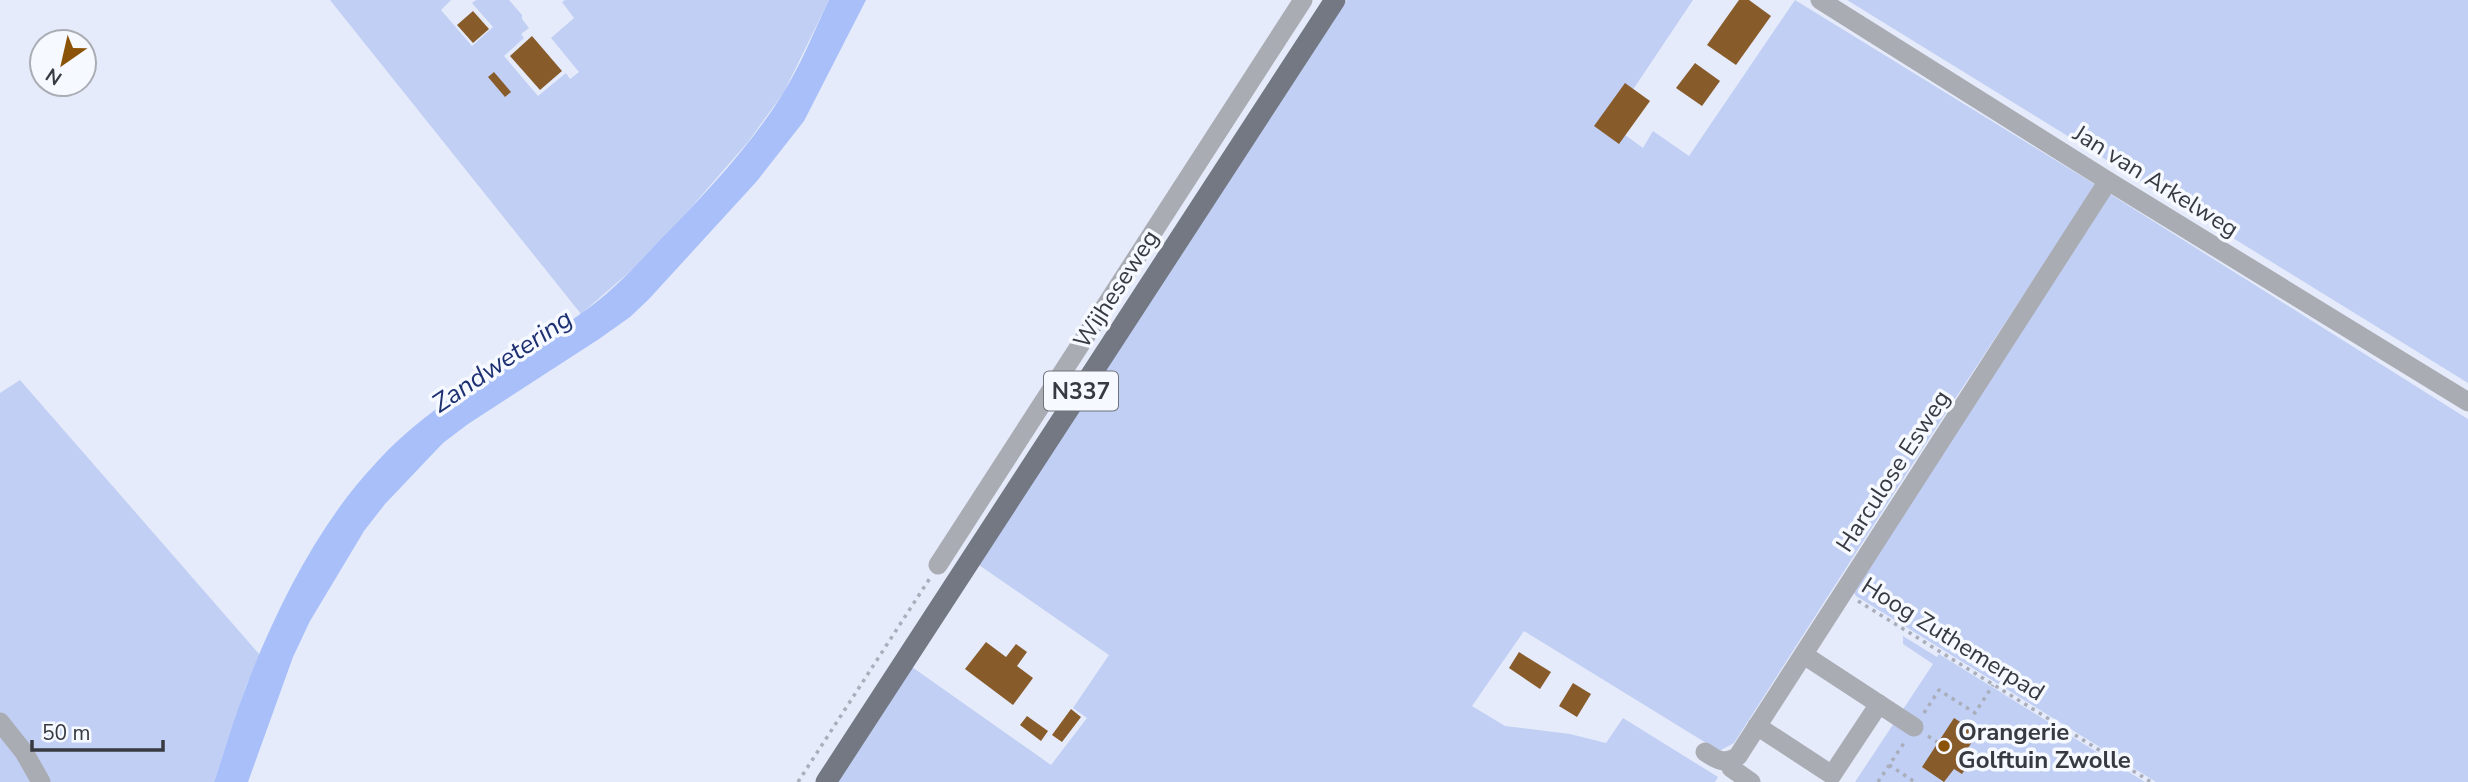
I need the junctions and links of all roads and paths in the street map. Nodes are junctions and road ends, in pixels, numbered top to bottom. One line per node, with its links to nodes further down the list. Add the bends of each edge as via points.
1 (1303, 0): 6 (street, Wijheseweg)
2 (1335, 0): 18 (main road, Wijheseweg / N337)
3 (1820, 0): 4 (street, Jan van Arkelweg)
4 (2108, 181): 5 (street, Jan van Arkelweg); 7 (street, Harculose Esweg)
5 (2468, 402)
6 (938, 565): 17 (path)
7 (1844, 593): 8 (street, Harculose Esweg); 21 (path, Hoog Zuthemerpad)
8 (1804, 655): 9 (street); 11 (street, Harculose Esweg)
9 (1878, 704): 11 (street, via 1832,775); 12 (street)
10 (0, 722): 16 (street)
11 (1757, 726): 15 (street, Harculose Esweg)
12 (1914, 727)
13 (1705, 752): 15 (street)
14 (1889, 765): 20 (path)
15 (1727, 771): 19 (street)
16 (41, 782)
17 (798, 782)
18 (827, 782)
19 (1751, 782)
20 (1915, 782)
21 (2151, 782)

